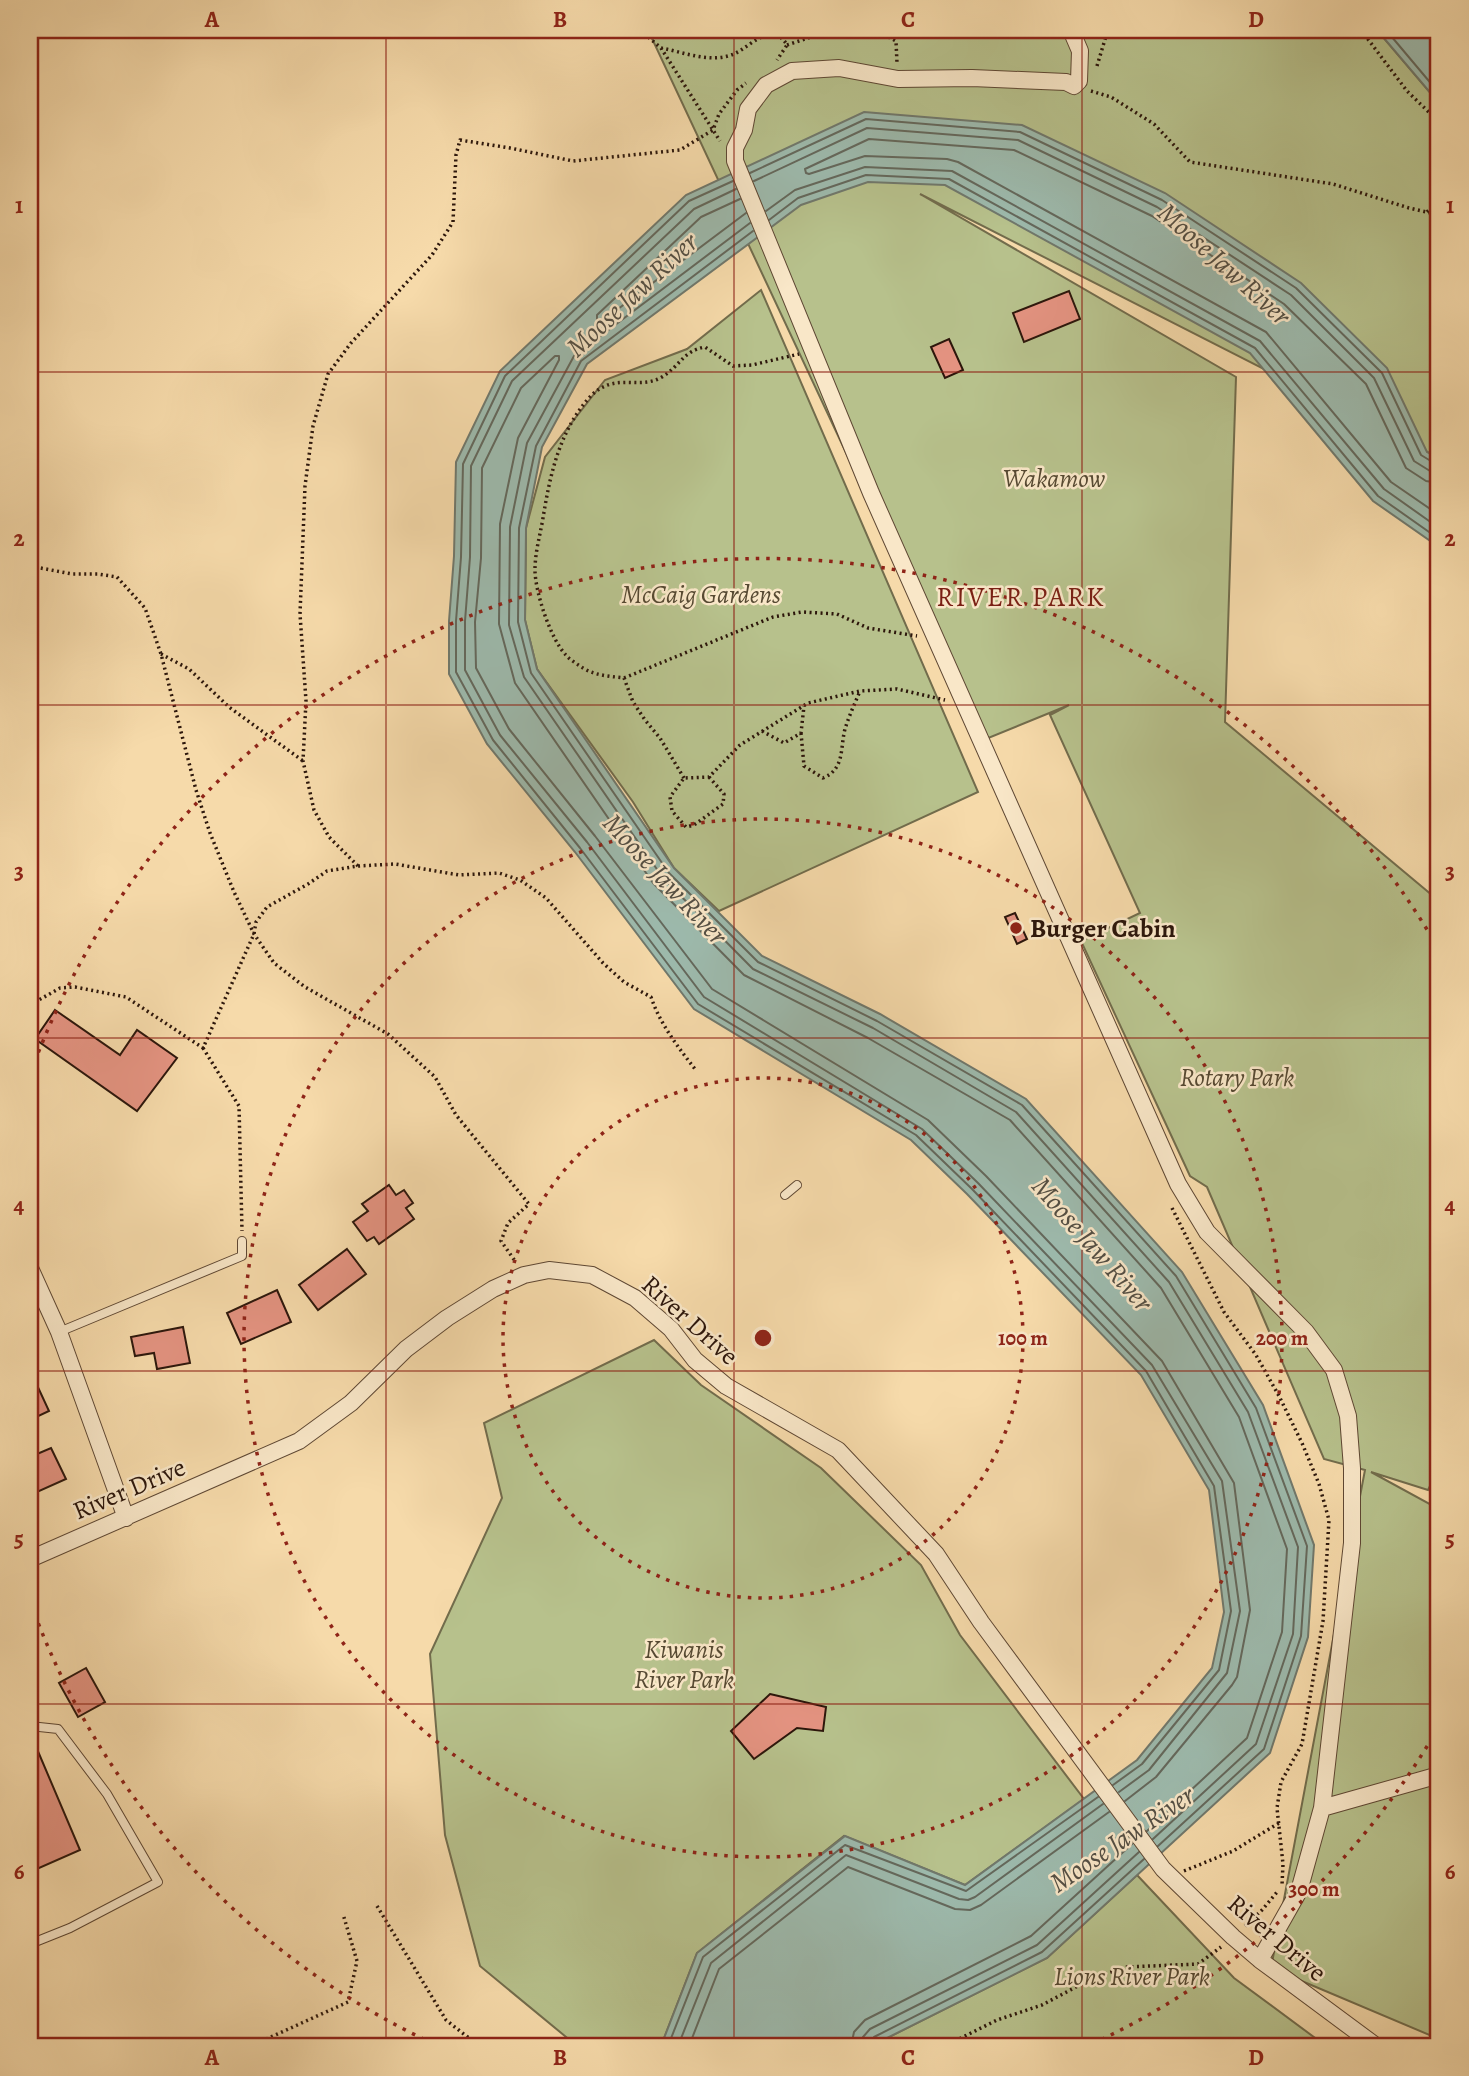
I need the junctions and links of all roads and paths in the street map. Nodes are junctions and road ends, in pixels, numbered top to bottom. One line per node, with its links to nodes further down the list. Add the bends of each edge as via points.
1 (640, 30): 5 (path)
2 (1071, 30): 9 (street, via 1080,51 1079,80)
3 (1361, 30): 10 (path, via 1407,91)
4 (787, 44): 5 (path, via 778,35 768,34 730,56 706,58); 6 (path); 8 (path, via 823,33 879,32 896,41)
5 (661, 48): 11 (path)
6 (769, 66)
7 (753, 77): 11 (path, via 737,90)
8 (898, 79): 9 (street, via 972,78); 12 (street, via 839,68 792,71 766,85 748,108)
9 (1074, 86): 14 (path, via 1111,97 1154,124 1190,162 1333,184)
10 (1439, 122)
11 (713, 130): 12 (path, via 722,145); 26 (path, via 680,150 573,161 460,140 453,222 432,255 351,342 328,374 313,426 305,486 301,601 306,701)
12 (735, 154): 46 (street, via 871,493 1178,1184 1208,1232 1306,1332 1334,1370 1349,1416 1352,1543)
13 (1439, 200): 14 (path)
14 (1427, 212): 15 (path)
15 (1439, 215)
16 (796, 342): 20 (path, via 800,354 752,365 733,366 705,347 692,349 660,379 620,381 590,396 560,444 537,545 540,603 564,654 601,676)
17 (30, 566): 19 (path, via 117,577 145,608)
18 (912, 623): 20 (path, via 917,636 867,628 837,614 802,612 773,617)
19 (162, 654): 26 (path, via 189,668 229,707); 30 (path, via 196,790)
20 (624, 678): 28 (path, via 632,702)
21 (940, 687): 22 (path, via 945,700 897,689)
22 (860, 691): 23 (path); 25 (path, via 844,733 841,759 832,774 823,778 804,766)
23 (804, 706): 24 (path); 25 (path)
24 (761, 731): 25 (path, via 784,743); 27 (path)
25 (801, 733)
26 (303, 761): 29 (path, via 314,810 329,837)
27 (709, 777): 28 (path); 28 (path, via 724,794 723,804 686,827 672,811 670,797)
28 (684, 778)
29 (358, 866): 30 (path, via 327,871 267,906); 33 (path, via 395,864 459,876 499,873 520,880 546,898 624,982 651,997 657,1014)
30 (254, 934): 32 (path); 39 (path, via 274,964 388,1034 435,1077 456,1115 529,1203 508,1223 501,1241)
31 (30, 1005): 32 (path, via 60,988 126,997)
32 (203, 1048): 37 (path, via 239,1106)
33 (695, 1069)
34 (797, 1185): 35 (lane)
35 (785, 1195)
36 (1167, 1197): 47 (path, via 1224,1312 1279,1396 1319,1484 1329,1520 1315,1670 1302,1744 1280,1782)
37 (242, 1241): 40 (lane, via 243,1256)
38 (30, 1268): 40 (street)
39 (524, 1275): 41 (street, River Drive, via 447,1318 406,1349 351,1403 299,1441); 48 (street, River Drive, via 550,1270 592,1275 635,1298 726,1386 838,1451 936,1554)
40 (58, 1332): 41 (street)
41 (126, 1518): 43 (street, River Drive)
42 (30, 1539): 43 (lane)
43 (33, 1557)
44 (30, 1726): 52 (lane, via 58,1729 107,1794 158,1882)
45 (1439, 1775): 46 (street)
46 (1322, 1808): 53 (street, via 1299,1891)
47 (1279, 1822): 48 (path, via 1233,1851 1184,1871); 51 (path, via 1282,1886)
48 (1159, 1864): 51 (street, River Drive)
49 (377, 1906): 55 (path, via 446,2020)
50 (343, 1914): 54 (path, via 357,1961 348,2002)
51 (1233, 1937): 53 (street, River Drive); 56 (path, via 1198,1964 1127,1967)
52 (30, 1944)
53 (1260, 1960): 57 (street, River Drive)
54 (251, 2046)
55 (479, 2046)
56 (944, 2046)
57 (1376, 2046)

